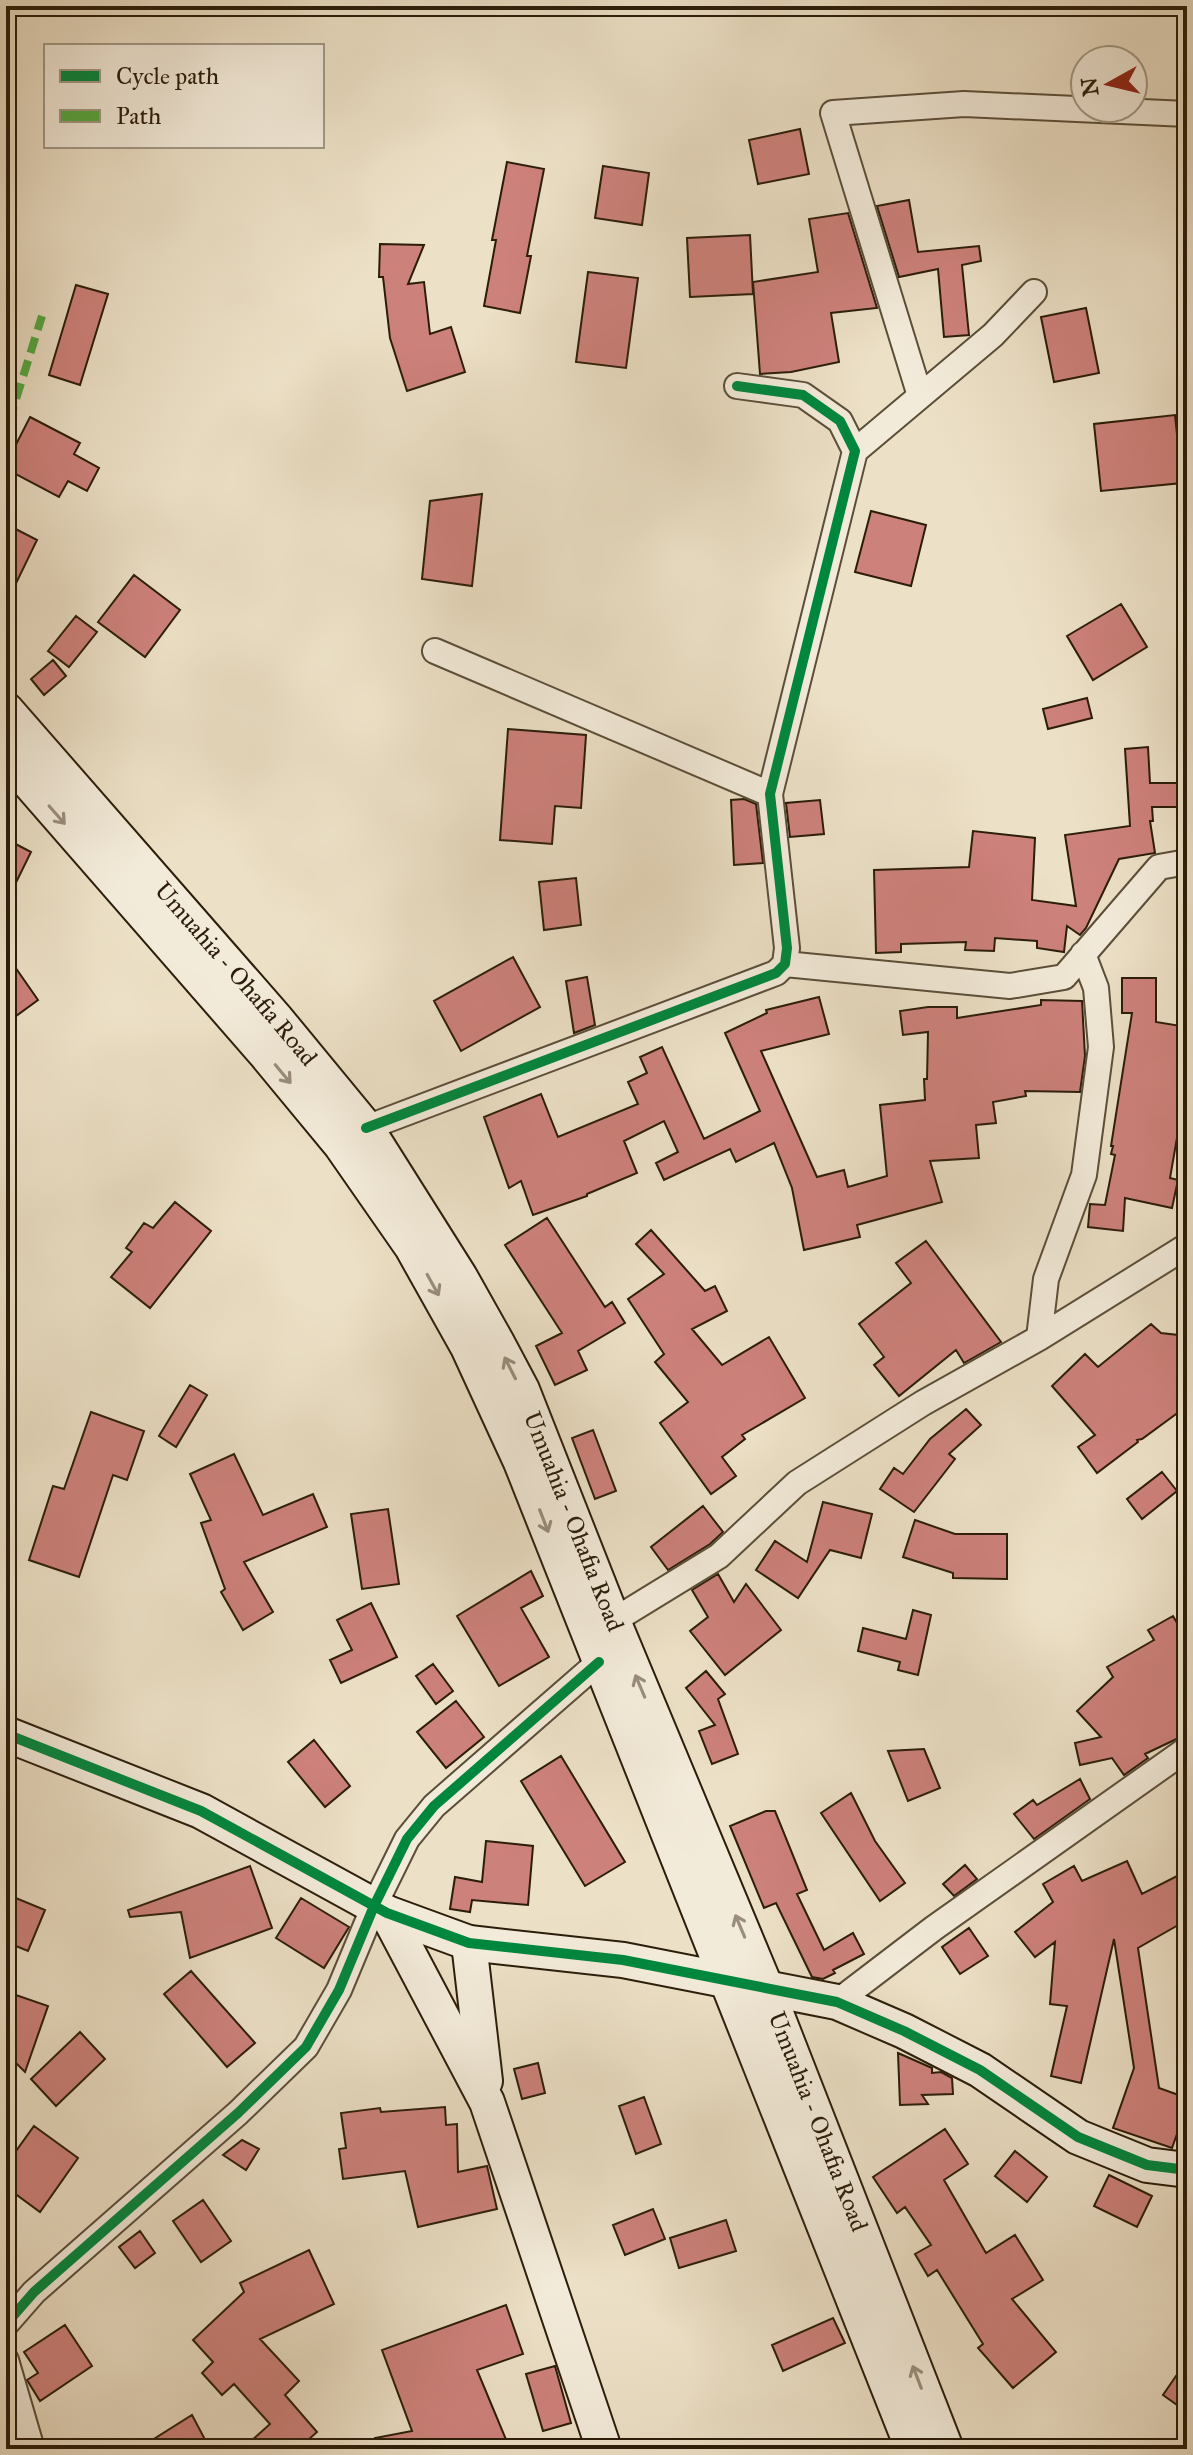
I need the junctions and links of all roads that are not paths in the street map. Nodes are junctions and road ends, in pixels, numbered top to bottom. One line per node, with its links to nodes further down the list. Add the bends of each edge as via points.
1 (1187, 114): 4 (street, via 964,104 833,113)
2 (1034, 292): 4 (street, via 993,335)
3 (737, 386): 5 (street, via 803,395 840,421)
4 (920, 396): 5 (street)
5 (855, 451): 9 (street)
6 (435, 651): 9 (street)
7 (6, 710): 13 (main road, Umuahia - Ohafia Road)
8 (6, 756): 13 (main road, Umuahia - Ohafia Road, one-way to 13)
9 (770, 794): 12 (street)
10 (1187, 862): 11 (street, via 1159,867)
11 (1083, 954): 12 (street, via 1064,977 1010,986); 16 (street, via 1096,988 1101,1047 1084,1175 1046,1279)
12 (785, 964): 14 (street, via 776,973)
13 (263, 1028): 14 (main road, Umuahia - Ohafia Road); 18 (main road, Umuahia - Ohafia Road, one-way to 18, via 412,1247 461,1335 521,1462)
14 (366, 1128): 17 (main road, Umuahia - Ohafia Road, one-way to 14, via 522,1390 460,1277)
15 (1187, 1246): 16 (street)
16 (1039, 1338): 17 (street, via 797,1483 719,1556)
17 (613, 1621): 24 (main road, Umuahia - Ohafia Road, one-way to 17)
18 (599, 1662): 21 (street, via 434,1806 407,1839); 23 (main road, Umuahia - Ohafia Road)
19 (6, 1734): 21 (main road, via 201,1811)
20 (1187, 1749): 25 (street)
21 (380, 1909): 22 (main road); 26 (main road); 28 (street, via 306,2047 34,2292)
22 (469, 1943): 23 (main road, via 623,1960); 26 (main road)
23 (725, 1978): 24 (main road); 32 (main road, Umuahia - Ohafia Road)
24 (766, 1988): 25 (main road); 33 (main road, Umuahia - Ohafia Road, one-way to 24)
25 (837, 2002): 27 (main road, via 980,2070 1078,2137 1147,2165)
26 (487, 2102): 31 (main road)
27 (1187, 2170)
28 (6, 2324)
29 (6, 2360): 30 (street)
30 (32, 2449)
31 (604, 2449)
32 (913, 2449)
33 (946, 2449)

